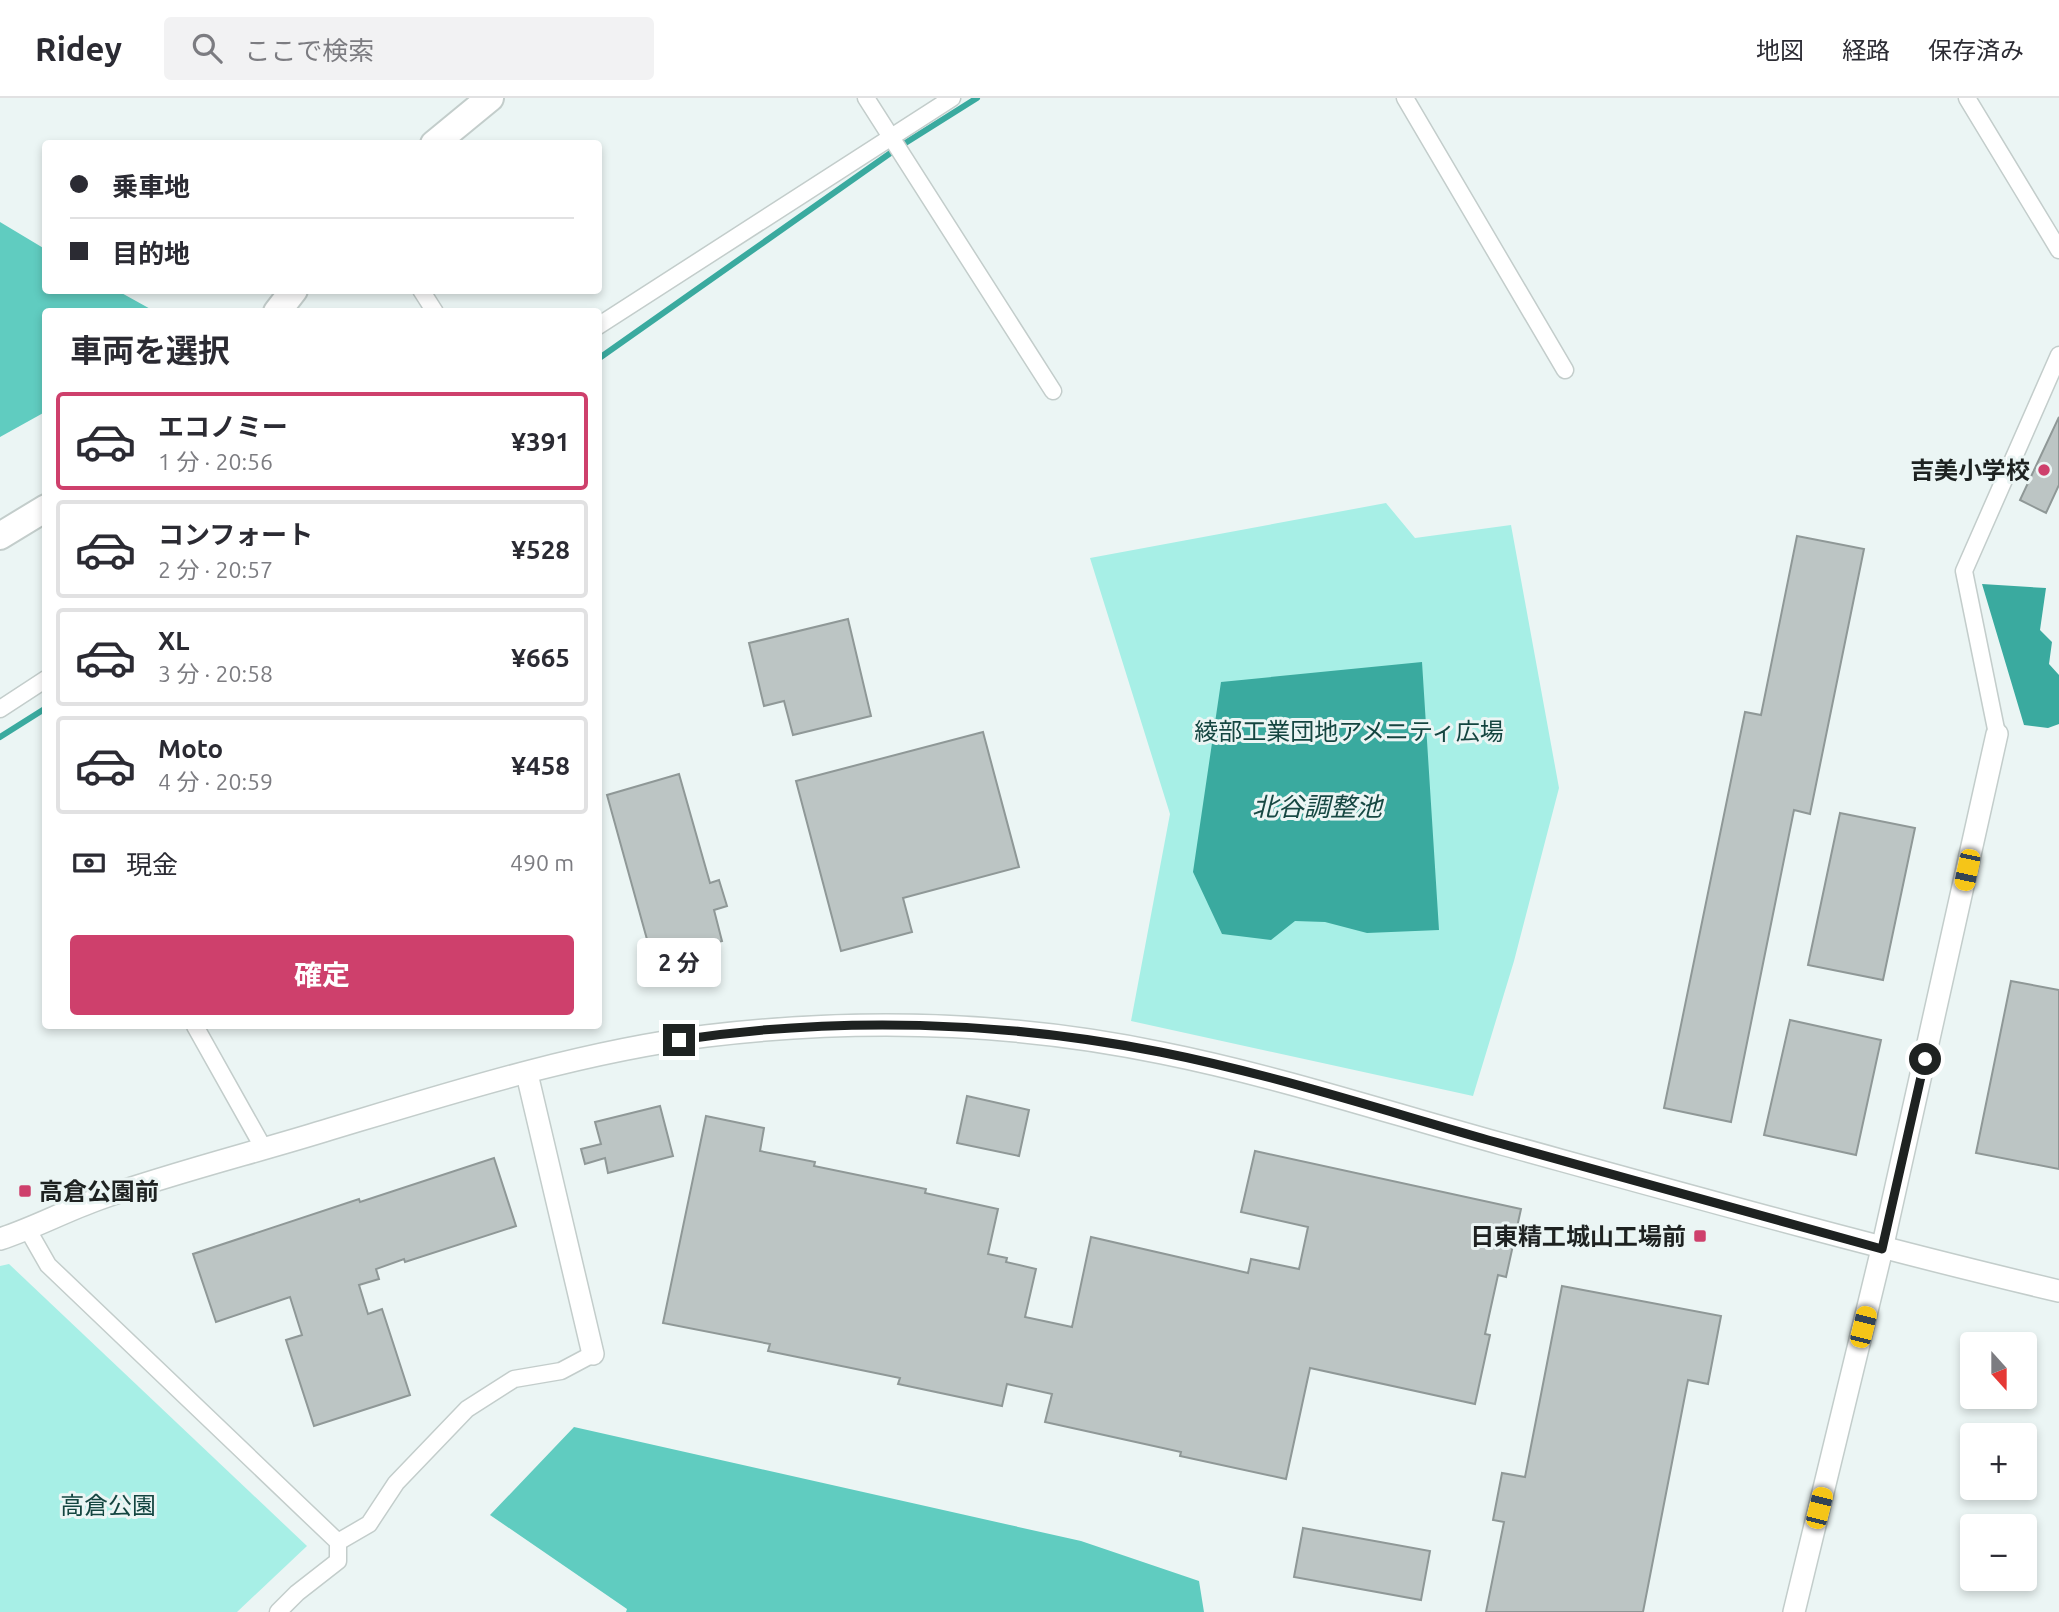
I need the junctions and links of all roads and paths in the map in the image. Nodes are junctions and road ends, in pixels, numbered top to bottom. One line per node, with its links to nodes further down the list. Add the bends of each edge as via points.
1 (490, 98): 7 (main road)
2 (866, 98): 6 (street)
3 (952, 98): 6 (street)
4 (1405, 98): 13 (street)
5 (1967, 98): 8 (street)
6 (891, 137): 11 (street); 14 (street)
7 (439, 140)
8 (2059, 250)
9 (291, 294): 10 (main road)
10 (280, 308)
11 (602, 323)
12 (2059, 355): 19 (street, via 1964,571)
13 (1565, 370)
14 (1053, 391)
15 (42, 510): 16 (main road)
16 (0, 536)
17 (42, 682): 18 (street)
18 (0, 709)
19 (1997, 734): 25 (street)
20 (197, 1029): 22 (street)
21 (527, 1074): 22 (street); 25 (street, via 631,1048 784,1028 904,1024 1049,1035 1158,1052 1268,1077); 27 (street)
22 (264, 1149): 23 (street, via 97,1200)
23 (28, 1230): 24 (street); 28 (street, via 48,1265)
24 (0, 1239)
25 (1882, 1249): 26 (street); 30 (street)
26 (2059, 1291)
27 (593, 1354): 28 (street, via 561,1371 514,1379 467,1409 396,1483 369,1524)
28 (338, 1542): 29 (street, via 338,1561)
29 (278, 1612)
30 (1794, 1612)

